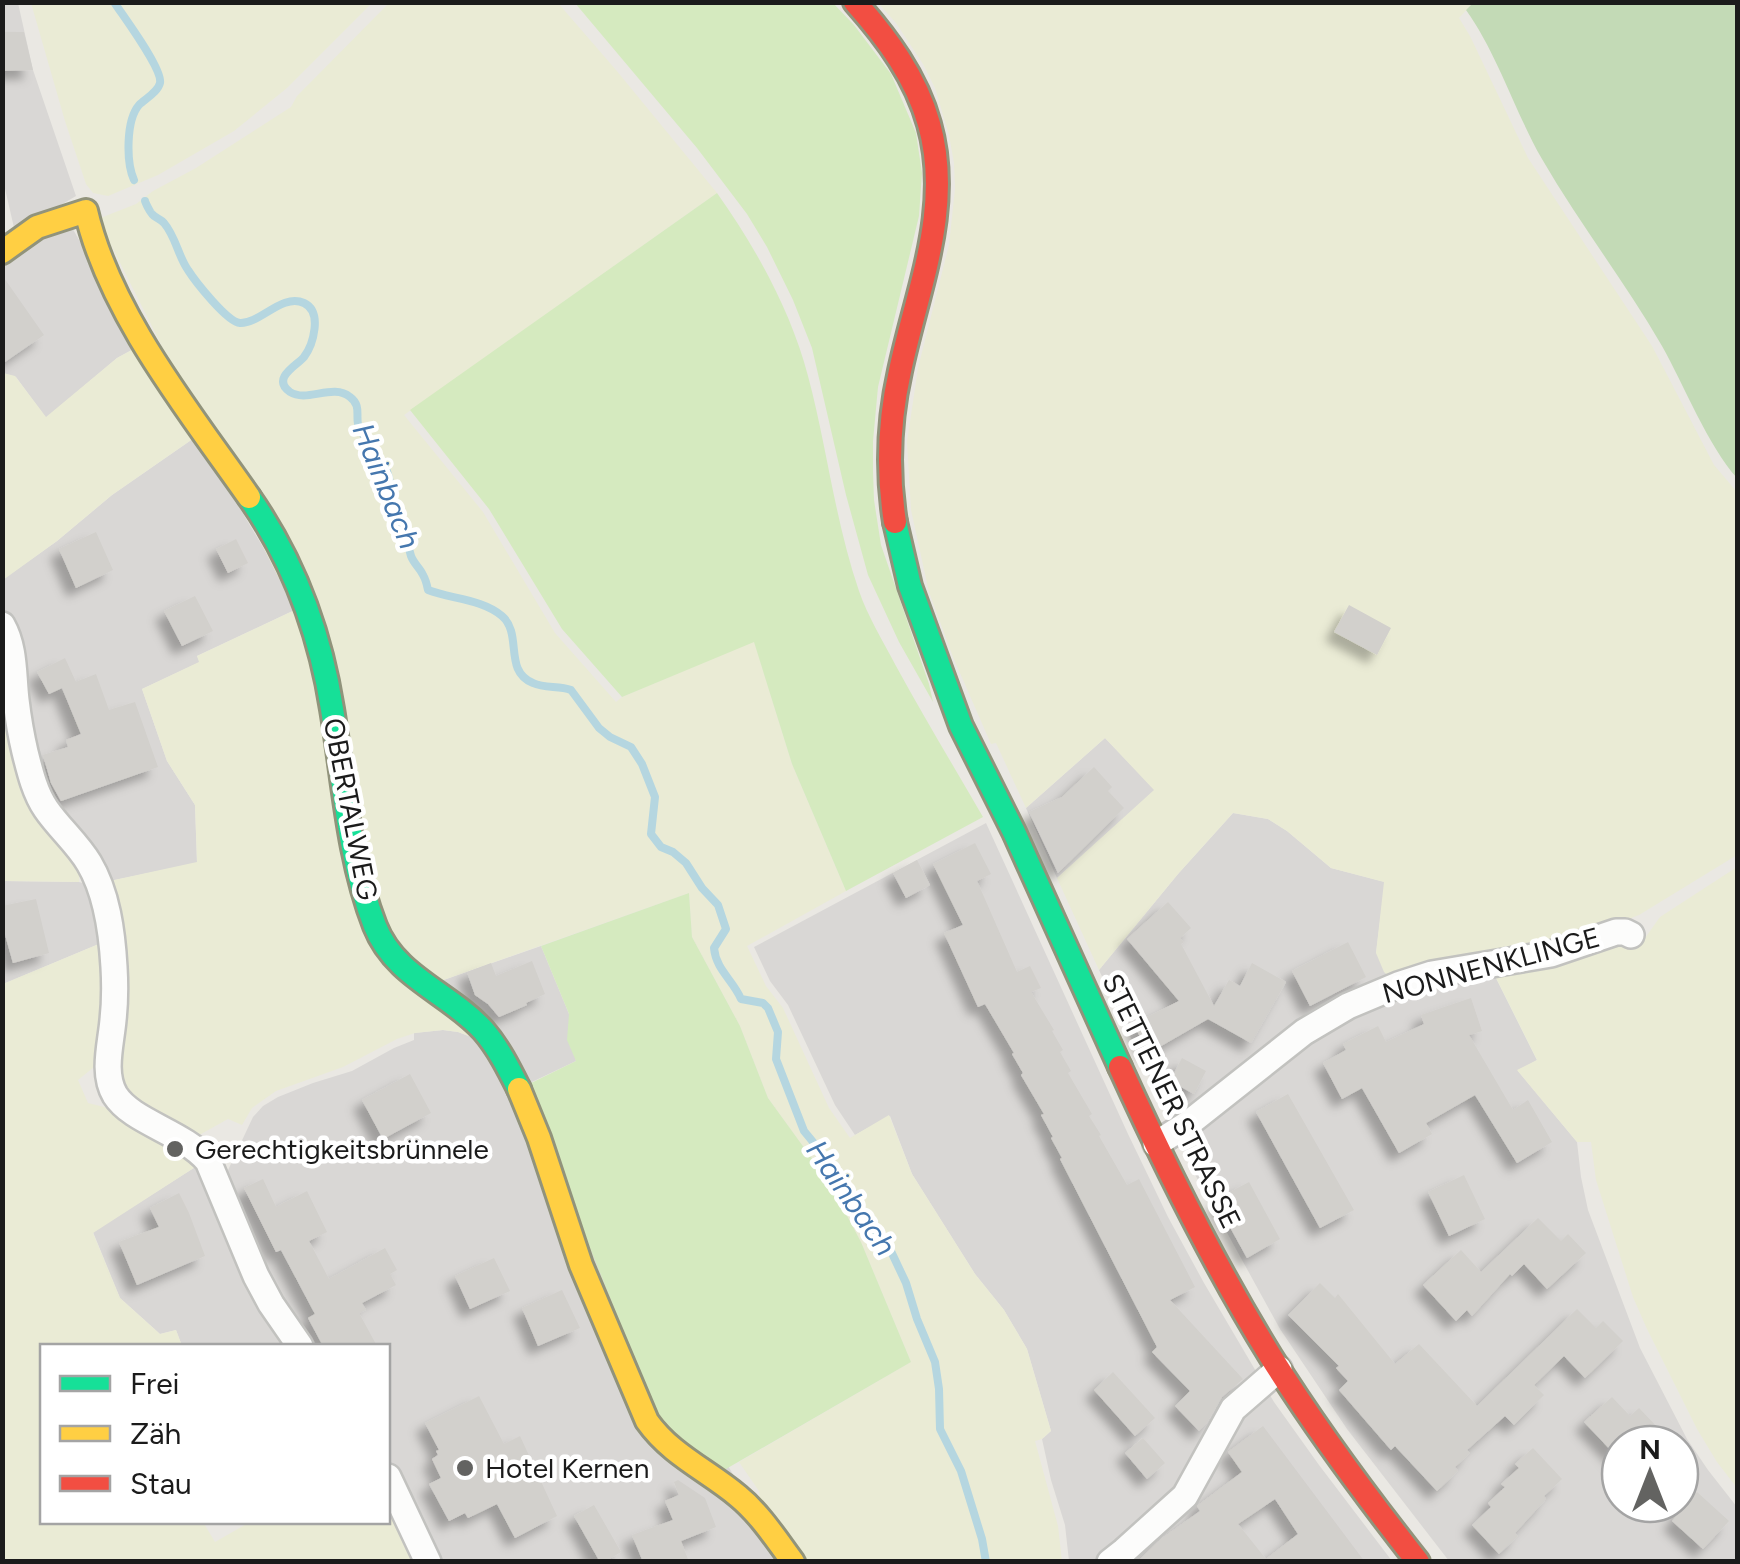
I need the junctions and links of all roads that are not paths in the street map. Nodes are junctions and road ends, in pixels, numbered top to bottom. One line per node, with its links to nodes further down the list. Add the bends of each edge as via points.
1 (856, 2): 5 (main road, STETTENER STRASSE, via 913,82 936,158 934,226 899,372 891,436 896,528 927,636 970,748)
2 (2, 252): 10 (main road, OBERTALWEG, via 37,227 86,211 95,246 137,332 287,562 328,686 349,830 386,950 404,972 475,1021 512,1073 596,1306 653,1430 746,1504)
3 (2, 625): 6 (street, via 36,790 88,862 106,907 114,974 111,1086 128,1108 208,1162 264,1292)
4 (1631, 935): 5 (street, NONNENKLINGE, via 1616,932 1551,954 1432,974 1348,1006)
5 (1156, 1144): 7 (main road, STETTENER STRASSE)
6 (299, 1344)
7 (1278, 1369): 11 (street, via 1233,1408 1185,1496); 12 (main road, STETTENER STRASSE)
8 (390, 1481): 9 (street)
9 (428, 1562)
10 (793, 1562)
11 (1110, 1562)
12 (1418, 1562)

